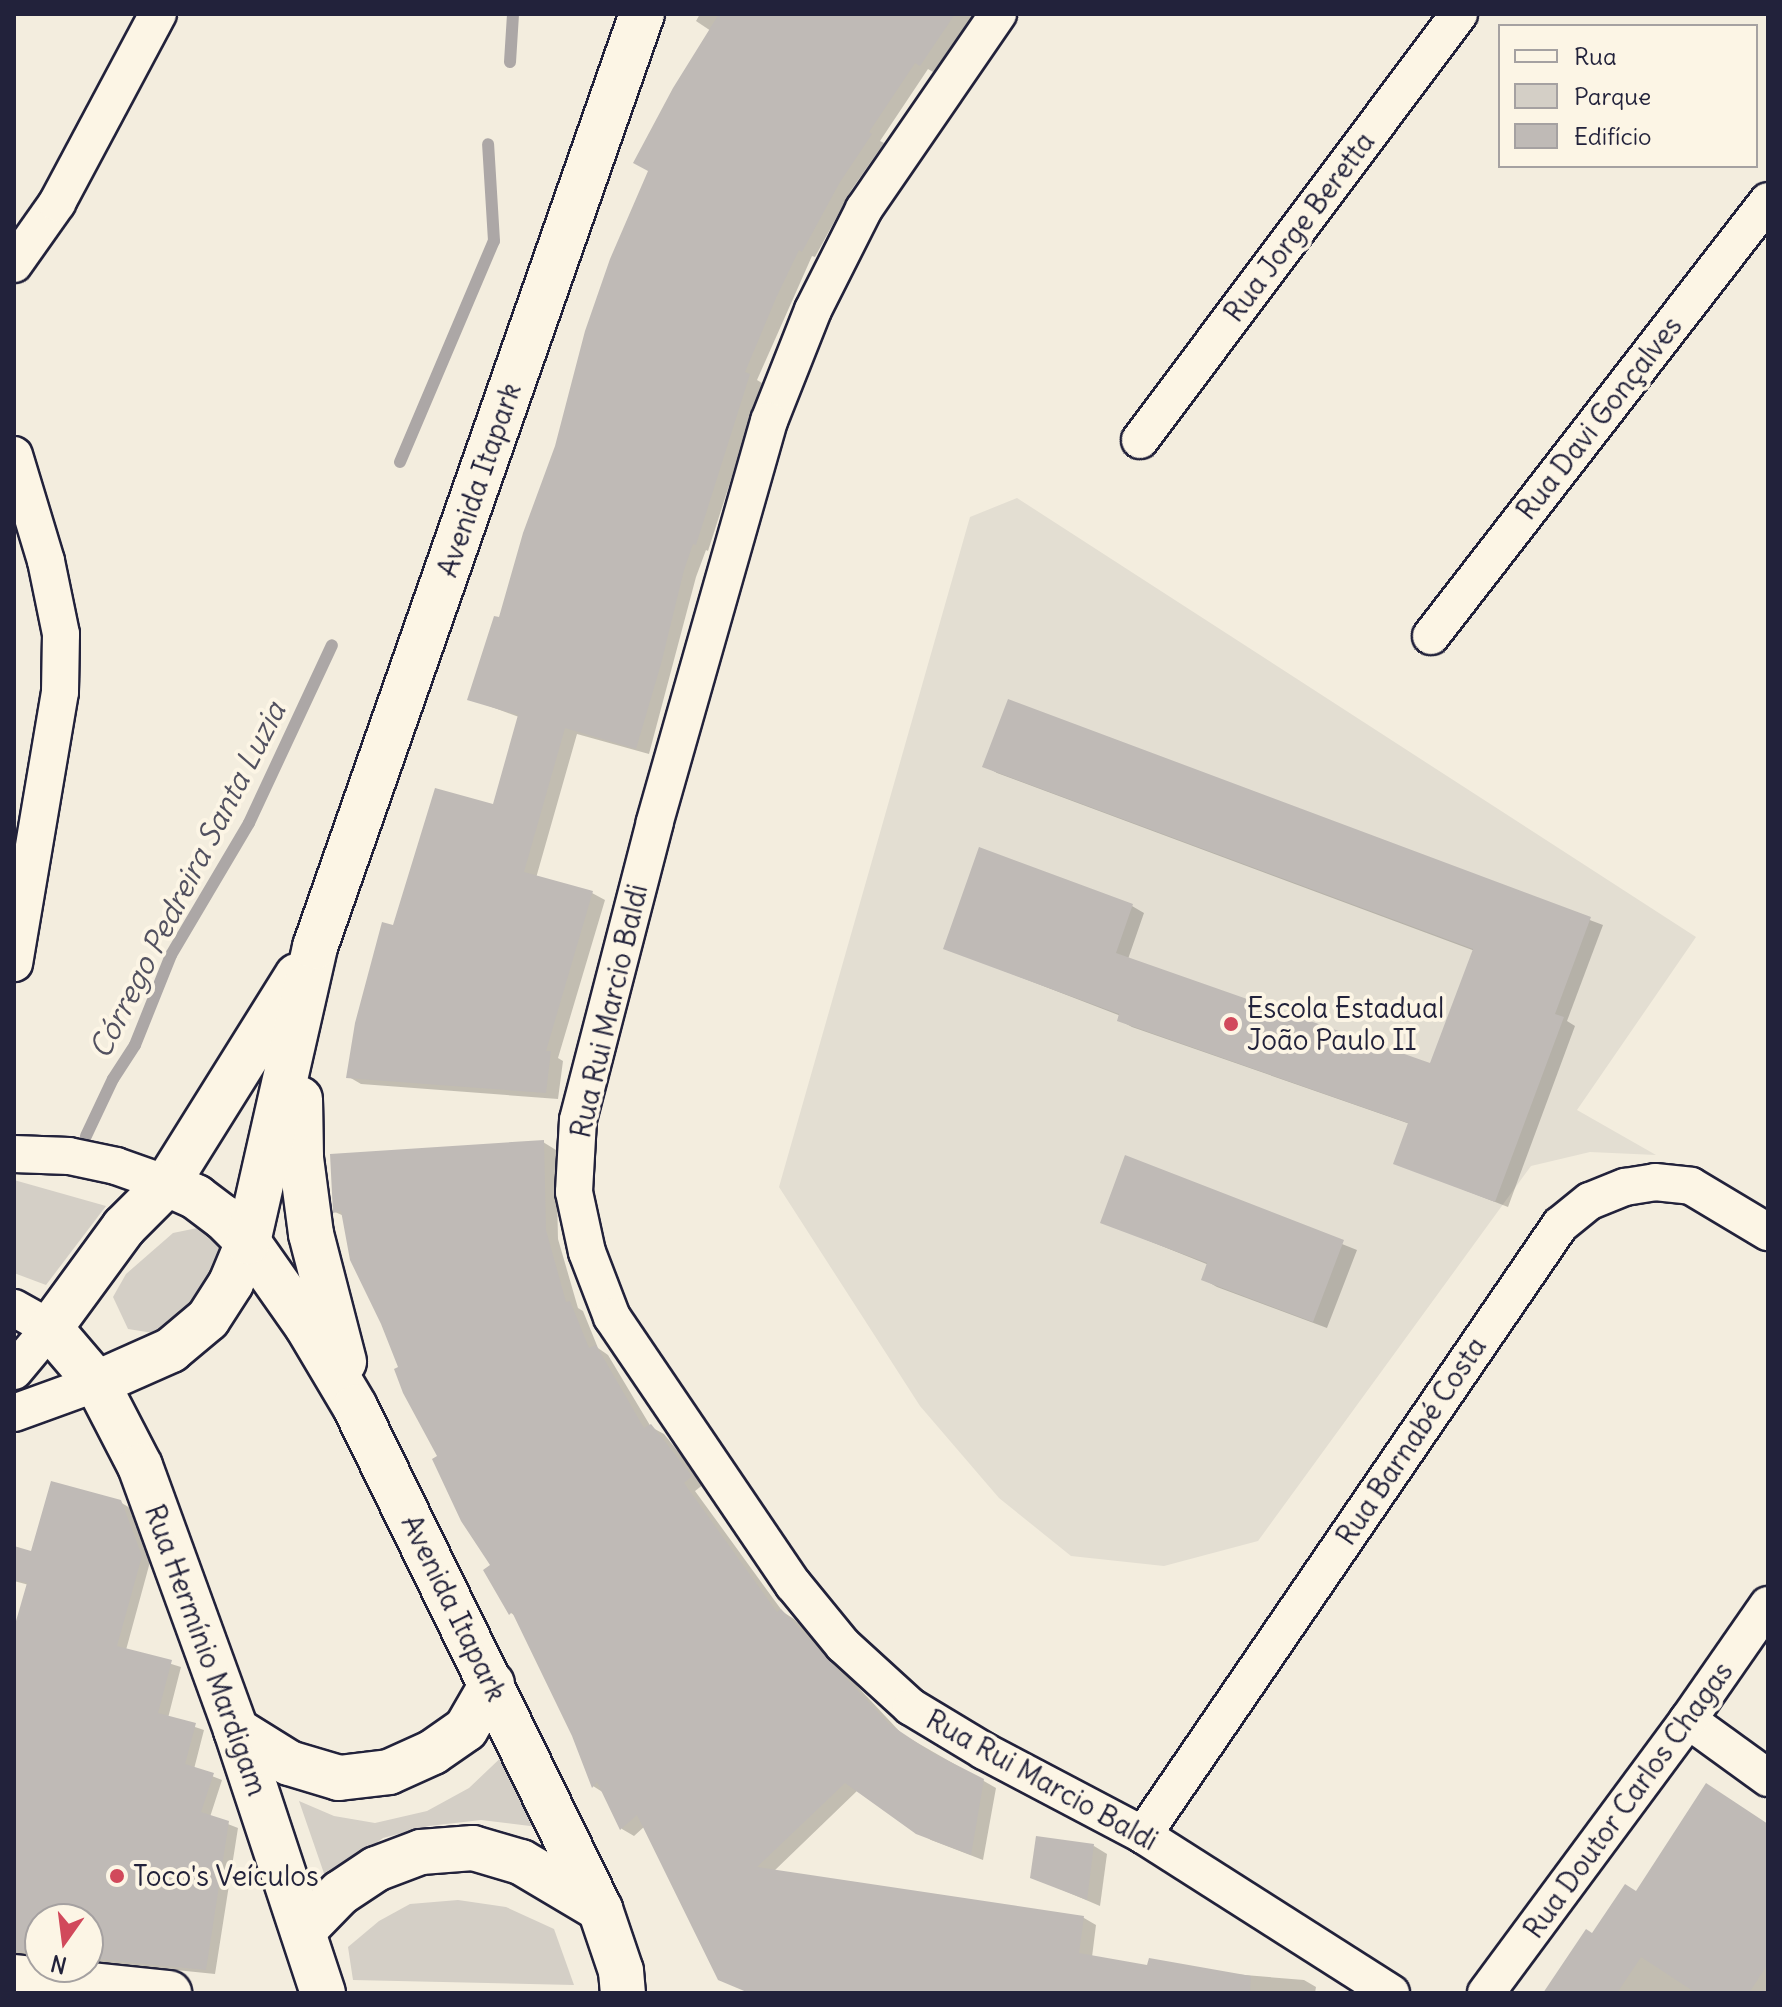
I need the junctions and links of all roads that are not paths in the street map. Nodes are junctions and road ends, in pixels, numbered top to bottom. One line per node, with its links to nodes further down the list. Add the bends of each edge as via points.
1 (158, 14): 6 (street, via 57,203)
2 (642, 14): 10 (main road, Avenida Itapark)
3 (998, 14): 27 (street, Rua Rui Marcio Baldi, via 864,209 813,310 769,421 663,791 582,1105 574,1192 587,1252 612,1317 793,1584 843,1645 911,1707)
4 (1459, 14): 7 (street, Rua Jorge Beretta)
5 (1768, 201): 9 (street, Rua Davi Gonçalves)
6 (14, 264)
7 (1140, 440)
8 (14, 455): 11 (street, via 46,561 61,634 60,692)
9 (1431, 636)
10 (315, 947): 12 (main road, Avenida Itapark); 14 (main road, Avenida Itapark)
11 (14, 963)
12 (298, 1031): 16 (main road, Avenida Itapark); 20 (main road, via 301,1158 311,1234)
13 (14, 1154): 14 (street, via 69,1156)
14 (167, 1184): 16 (main road, Avenida Itapark, via 196,1197); 17 (main road, Avenida Itapark)
15 (1763, 1217): 27 (street, Rua Barnabé Costa, via 1691,1186 1655,1182 1590,1201 1560,1225)
16 (248, 1242): 19 (main road, Avenida Itapark, via 208,1319 171,1350); 20 (main road, Avenida Itapark)
17 (32, 1318): 18 (street); 19 (main road, Rua Hermínio Mardigam)
18 (14, 1371)
19 (97, 1383): 21 (street); 25 (main road, Rua Hermínio Mardigam, via 140,1466)
20 (355, 1407): 23 (main road, Avenida Itapark)
21 (14, 1413)
22 (1768, 1605): 24 (street, Rua Doutor Carlos Chagas)
23 (492, 1684): 25 (main road, via 466,1729 389,1772 339,1778 289,1763); 28 (main road, Avenida Itapark)
24 (1688, 1720): 26 (street); 35 (street, Rua Doutor Carlos Chagas)
25 (236, 1730): 29 (main road, Rua Hermínio Mardigam)
26 (1768, 1778)
27 (1143, 1835): 34 (street, Rua Rui Marcio Baldi)
28 (600, 1909): 29 (main road, via 521,1862 473,1848 421,1852 376,1869 340,1893); 33 (main road, Avenida Itapark)
29 (303, 1931): 32 (main road, Rua Hermínio Mardigam)
30 (14, 1977): 31 (main road)
31 (169, 1993)
32 (323, 1993)
33 (623, 1993)
34 (1391, 1993)
35 (1486, 1993)

